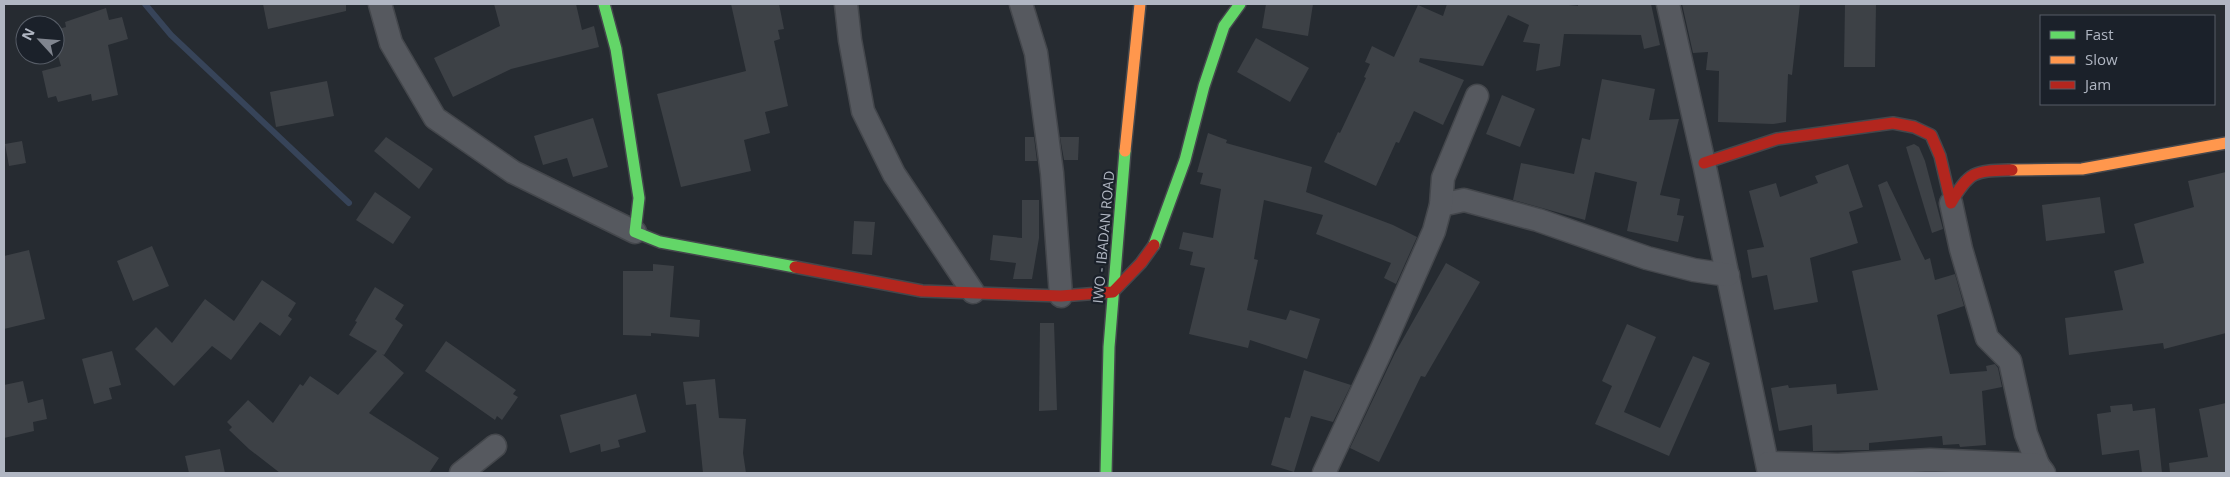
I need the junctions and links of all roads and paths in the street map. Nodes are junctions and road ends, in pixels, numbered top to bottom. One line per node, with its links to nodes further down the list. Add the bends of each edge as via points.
1 (380, 4): 13 (street, via 391,43 435,118 513,172)
2 (604, 4): 13 (street, via 616,49 639,198)
3 (846, 4): 15 (street, via 862,111 894,174)
4 (1020, 4): 17 (street, via 1036,53 1052,173)
5 (1140, 4): 16 (street, IWO - IBADAN ROAD)
6 (1240, 4): 16 (street, via 1224,26 1185,160 1155,244 1149,256)
7 (1668, 4): 10 (street)
8 (1477, 96): 12 (street, via 1443,178)
9 (2226, 143): 11 (street, via 2082,170 1982,171 1964,181)
10 (1704, 163): 11 (street, via 1777,140 1893,123 1914,127 1931,135 1940,156); 14 (street)
11 (1951, 203): 20 (street, via 1987,338 2010,361 2026,434)
12 (1441, 205): 14 (street, via 1464,200 1538,220 1647,258 1694,270); 23 (street, via 1434,231)
13 (635, 232): 15 (street, via 660,242 922,291)
14 (1728, 274): 19 (street)
15 (973, 292): 17 (street)
16 (1113, 292): 17 (street); 22 (street, IWO - IBADAN ROAD)
17 (1061, 296)
18 (495, 446): 21 (street)
19 (1768, 468): 20 (street, via 1930,460)
20 (2041, 469)
21 (462, 473)
22 (1106, 473)
23 (1324, 473)

